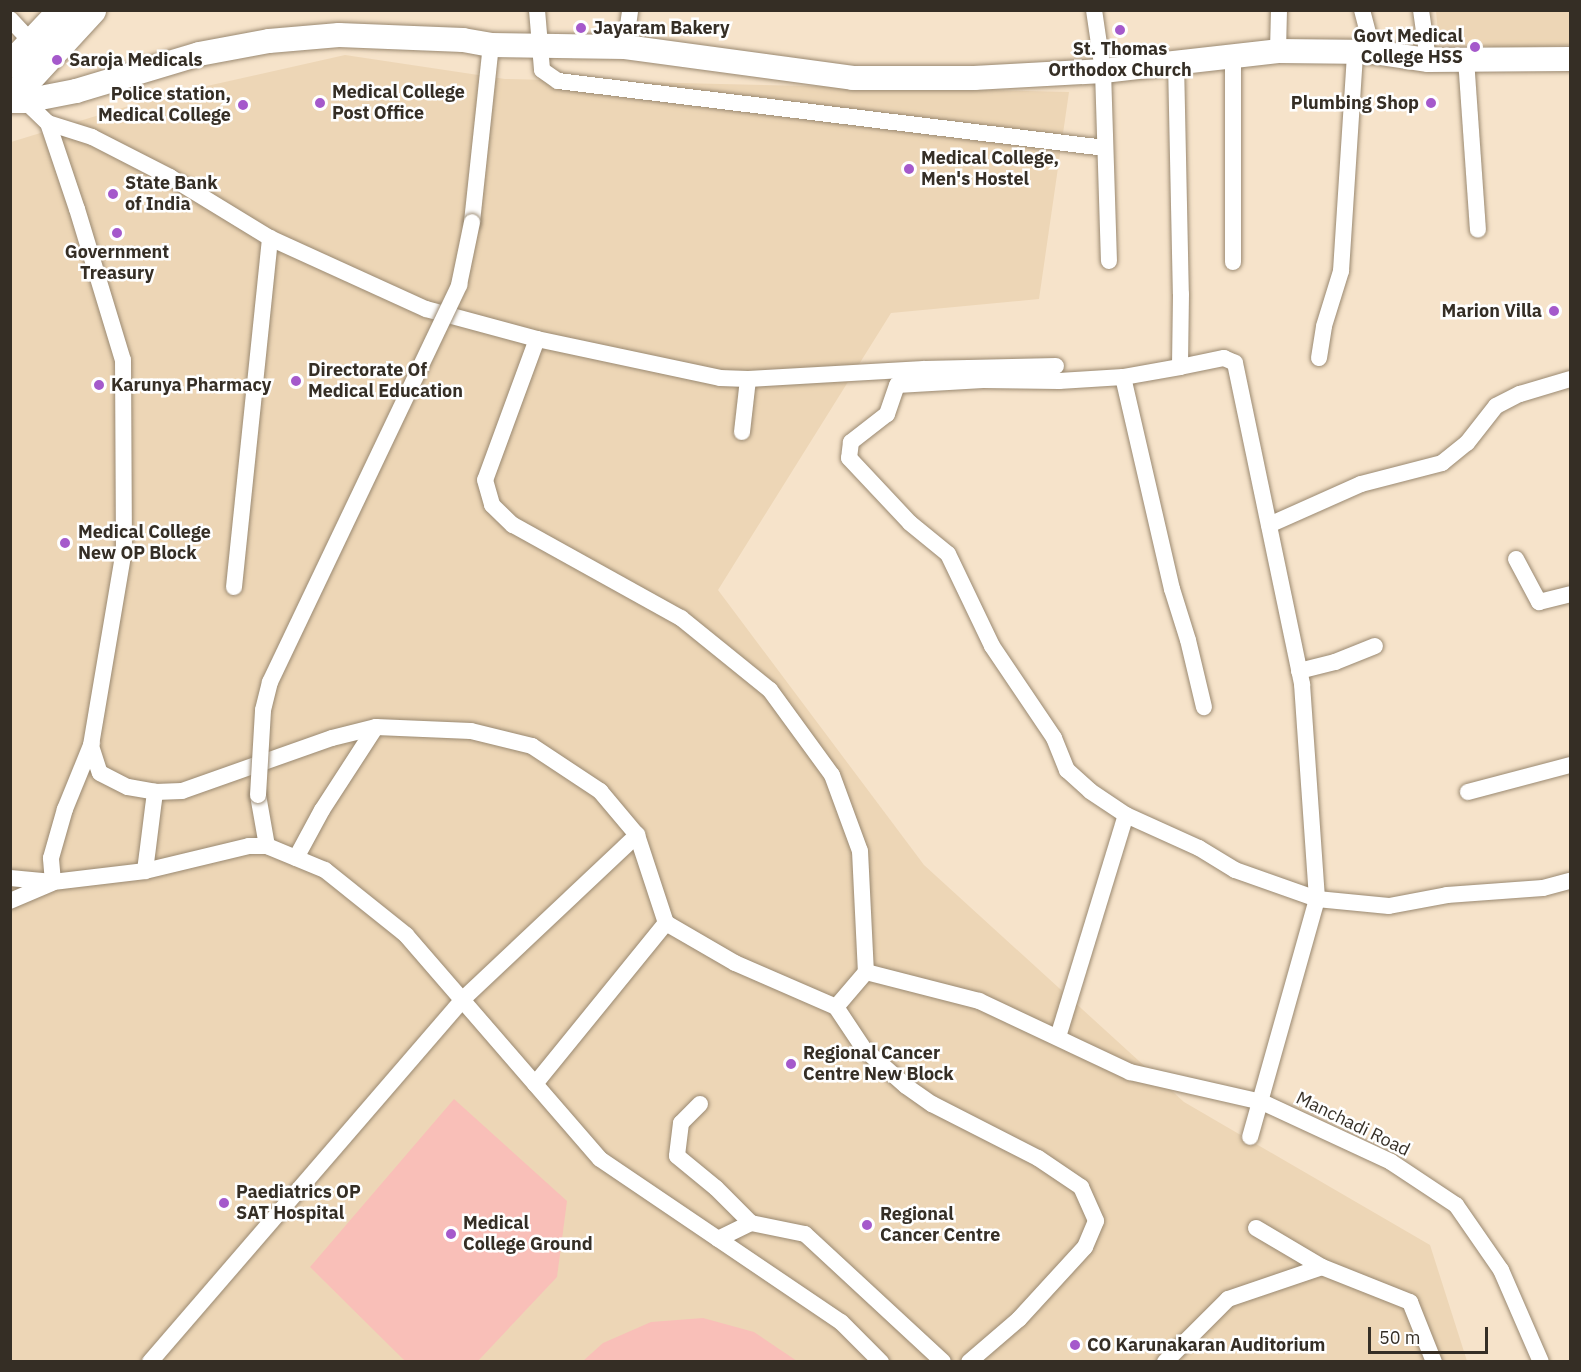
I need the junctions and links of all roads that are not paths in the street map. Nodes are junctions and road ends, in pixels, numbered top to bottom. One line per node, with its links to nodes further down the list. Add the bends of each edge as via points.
1 (61, 10): 13 (main road)
2 (92, 10): 13 (main road)
3 (537, 10): 11 (street)
4 (630, 10): 12 (street)
5 (1094, 10): 22 (street)
6 (1279, 10): 14 (street)
7 (1362, 10): 15 (street)
8 (1421, 10): 19 (street)
9 (10, 19): 13 (street)
10 (491, 45): 11 (main road); 23 (main road, via 463,40 339,35 269,41 199,54 76,91); 52 (street, bridge, via 472,222 459,285 270,682 263,710 258,795)
11 (539, 45): 12 (main road); 25 (street, via 542,70 558,81)
12 (625, 47): 22 (main road, via 853,78 974,78)
13 (39, 49): 21 (main road); 23 (main road)
14 (1278, 51): 15 (main road); 16 (main road)
15 (1364, 52): 19 (main road); 31 (street, via 1341,271)
16 (1233, 55): 20 (main road); 29 (street)
17 (1466, 59): 18 (main road); 19 (main road); 26 (street)
18 (1570, 59)
19 (1428, 60)
20 (1176, 62): 22 (main road); 33 (street)
21 (10, 63)
22 (1103, 71): 25 (street)
23 (16, 100): 24 (street)
24 (48, 123): 27 (street, via 92,137 170,177); 46 (street, via 123,360 124,550)
25 (1105, 148): 28 (street)
26 (1478, 230)
27 (270, 238): 30 (street, via 426,309); 40 (street)
28 (1109, 261)
29 (1233, 262)
30 (537, 339): 35 (street, via 720,378); 61 (street, via 485,480 492,506 513,525 681,618 770,690 832,775 860,851)
31 (1319, 358)
32 (1056, 366): 35 (street)
33 (1180, 367): 34 (street); 38 (street, via 1224,358 1235,363)
34 (1123, 377): 44 (street); 50 (street, via 897,385 887,414 851,442 849,458 910,523 948,554 992,646 1054,738 1067,770)
35 (748, 379): 37 (street)
36 (1570, 379): 38 (street, via 1520,394 1496,406 1467,443 1442,463 1360,484)
37 (742, 432)
38 (1269, 525): 43 (street)
39 (1516, 559): 41 (street, via 1539,602)
40 (234, 587)
41 (1570, 594)
42 (1375, 646): 43 (street)
43 (1299, 671): 58 (street)
44 (1204, 707)
45 (376, 727): 48 (street, via 332,738 182,791); 51 (street, via 471,732 532,746 600,791); 53 (street)
46 (92, 742): 48 (street, via 100,773 128,787); 57 (street, via 51,858)
47 (1570, 765): 49 (street)
48 (155, 792): 54 (street)
49 (1468, 792)
50 (1125, 815): 58 (street, via 1199,848 1235,870); 64 (street)
51 (637, 835): 60 (street); 62 (street)
52 (267, 846): 53 (street); 54 (street, via 249,846)
53 (296, 858): 62 (street, via 325,870 406,935)
54 (145, 871): 57 (street)
55 (10, 878): 57 (street)
56 (1570, 881): 58 (street, via 1543,888 1447,895 1389,906)
57 (53, 882): 59 (street)
58 (1317, 899): 66 (street)
59 (10, 901)
60 (666, 923): 63 (street, via 735,963); 65 (street)
61 (866, 972): 63 (street); 64 (street, Manchadi Road, via 980,1001)
62 (462, 1000): 65 (street); 73 (street)
63 (836, 1007): 76 (street, via 864,1049 887,1071 932,1104 1038,1158 1080,1187 1096,1221 1085,1247 1019,1319)
64 (1058, 1037): 66 (street, Manchadi Road, via 1130,1072)
65 (535, 1084): 71 (street, via 600,1159)
66 (1262, 1102): 68 (street); 79 (street, Manchadi Road, via 1391,1162 1456,1205 1500,1270)
67 (700, 1104): 69 (street, via 681,1122 677,1156)
68 (1250, 1137)
69 (751, 1223): 71 (street); 75 (street, via 805,1234)
70 (1256, 1228): 72 (street)
71 (718, 1239): 74 (street, via 841,1322)
72 (1322, 1267): 77 (street, via 1228,1299); 78 (street, via 1410,1302)
73 (150, 1362)
74 (881, 1362)
75 (943, 1362)
76 (969, 1362)
77 (1165, 1362)
78 (1434, 1362)
79 (1541, 1362)

